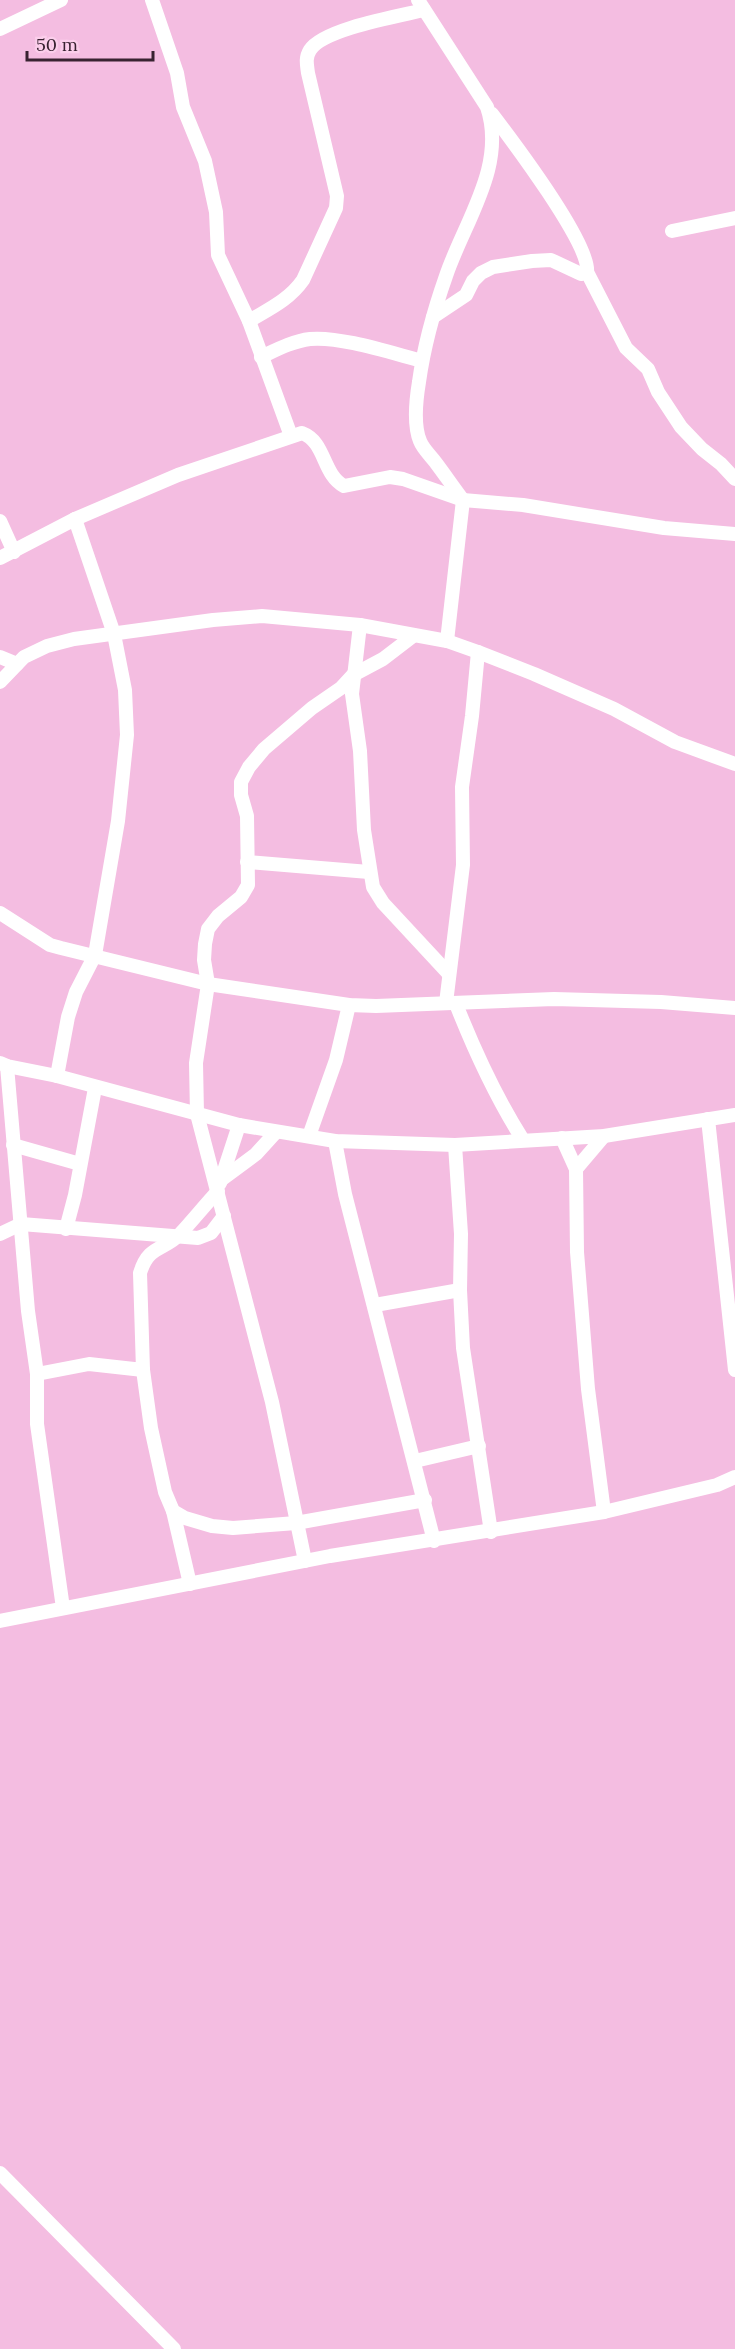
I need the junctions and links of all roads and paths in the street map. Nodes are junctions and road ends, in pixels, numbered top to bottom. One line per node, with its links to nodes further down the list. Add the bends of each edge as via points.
1 (61, 0): 4 (street)
2 (152, 0): 10 (street, via 174,64 183,107 206,167 216,212 218,255)
3 (421, 5): 5 (street); 10 (street, via 335,33 309,51 308,73 337,196 336,208 296,291)
4 (0, 30)
5 (487, 107): 8 (street, via 559,209 583,255); 9 (street, via 493,141 483,187 446,274)
6 (735, 218): 7 (street)
7 (672, 231)
8 (587, 272): 9 (street, via 581,274 551,260 493,267 473,281 466,295); 14 (street, via 626,348 648,369 658,393 681,427)
9 (434, 317): 12 (street)
10 (249, 321): 11 (street)
11 (261, 357): 12 (street, via 288,345 317,339 362,345); 13 (street)
12 (422, 361): 15 (street, via 417,393 419,439)
13 (291, 436): 15 (street, via 302,433 315,440 333,478 344,486 390,477); 16 (street, via 178,475)
14 (735, 479)
15 (462, 500): 18 (street); 24 (street)
16 (75, 519): 19 (street); 22 (street)
17 (0, 521): 19 (street)
18 (735, 534)
19 (14, 552): 20 (street)
20 (0, 558)
21 (360, 625): 22 (street, via 262,616); 23 (street); 28 (street)
22 (114, 634): 27 (street, via 47,646); 34 (street, via 125,690 126,758)
23 (413, 636): 24 (street); 28 (street, via 383,660)
24 (447, 641): 25 (street)
25 (478, 652): 30 (street, via 614,709 675,742); 35 (street, via 462,787 463,865)
26 (0, 657): 27 (street)
27 (17, 664): 29 (street)
28 (353, 675): 31 (street, via 264,748 249,768 241,795 247,816); 32 (street)
29 (0, 682)
30 (735, 764)
31 (248, 862): 32 (street); 36 (street, via 248,885 241,897 208,928 204,960)
32 (369, 872): 35 (street, via 376,895)
33 (0, 914): 34 (street, via 50,945)
34 (95, 956): 36 (street); 43 (street, via 68,1017)
35 (448, 973): 37 (street)
36 (208, 984): 39 (street); 45 (street, via 196,1063)
37 (451, 1003): 38 (street); 39 (street); 41 (street)
38 (475, 1003): 40 (street, via 554,999); 41 (street)
39 (349, 1005): 50 (street, via 330,1082)
40 (735, 1008)
41 (465, 1028): 53 (street, via 492,1089)
42 (3, 1064): 43 (street); 55 (street)
43 (57, 1076): 44 (street)
44 (95, 1088): 45 (street); 57 (street)
45 (197, 1114): 48 (street); 59 (street)
46 (735, 1115): 47 (street)
47 (708, 1119): 51 (street); 68 (street)
48 (239, 1125): 49 (street); 59 (street)
49 (276, 1132): 50 (street); 59 (street)
50 (309, 1136): 54 (street)
51 (604, 1136): 52 (street); 58 (street)
52 (562, 1138): 53 (street); 58 (street)
53 (523, 1140): 56 (street)
54 (335, 1141): 56 (street); 66 (street)
55 (14, 1145): 57 (street); 61 (street)
56 (455, 1145): 65 (street)
57 (80, 1164): 62 (street)
58 (576, 1169): 75 (street, via 577,1252 588,1389)
59 (219, 1186): 60 (street); 64 (street)
60 (224, 1216): 64 (street, via 206,1236); 76 (street, via 272,1401)
61 (21, 1224): 62 (street); 63 (street); 69 (street)
62 (66, 1229): 64 (street)
63 (0, 1234)
64 (179, 1235): 67 (street, via 153,1251 144,1260 140,1273)
65 (460, 1290): 66 (street); 70 (street, via 463,1348)
66 (375, 1305): 71 (street)
67 (143, 1370): 69 (street, via 89,1364); 74 (street, via 160,1472)
68 (735, 1370)
69 (37, 1374): 81 (street, via 40,1459)
70 (479, 1446): 71 (street); 77 (street)
71 (415, 1461): 73 (street)
72 (735, 1477): 75 (street, via 717,1485)
73 (424, 1500): 76 (street); 78 (street)
74 (173, 1511): 76 (street, via 184,1518 225,1528); 80 (street)
75 (604, 1512): 77 (street)
76 (296, 1523): 79 (street)
77 (491, 1532): 78 (street)
78 (434, 1541): 79 (street)
79 (305, 1561): 80 (street)
80 (190, 1584): 81 (street)
81 (63, 1608): 82 (street)
82 (0, 1622)
83 (0, 2173): 84 (street)
84 (174, 2349)

